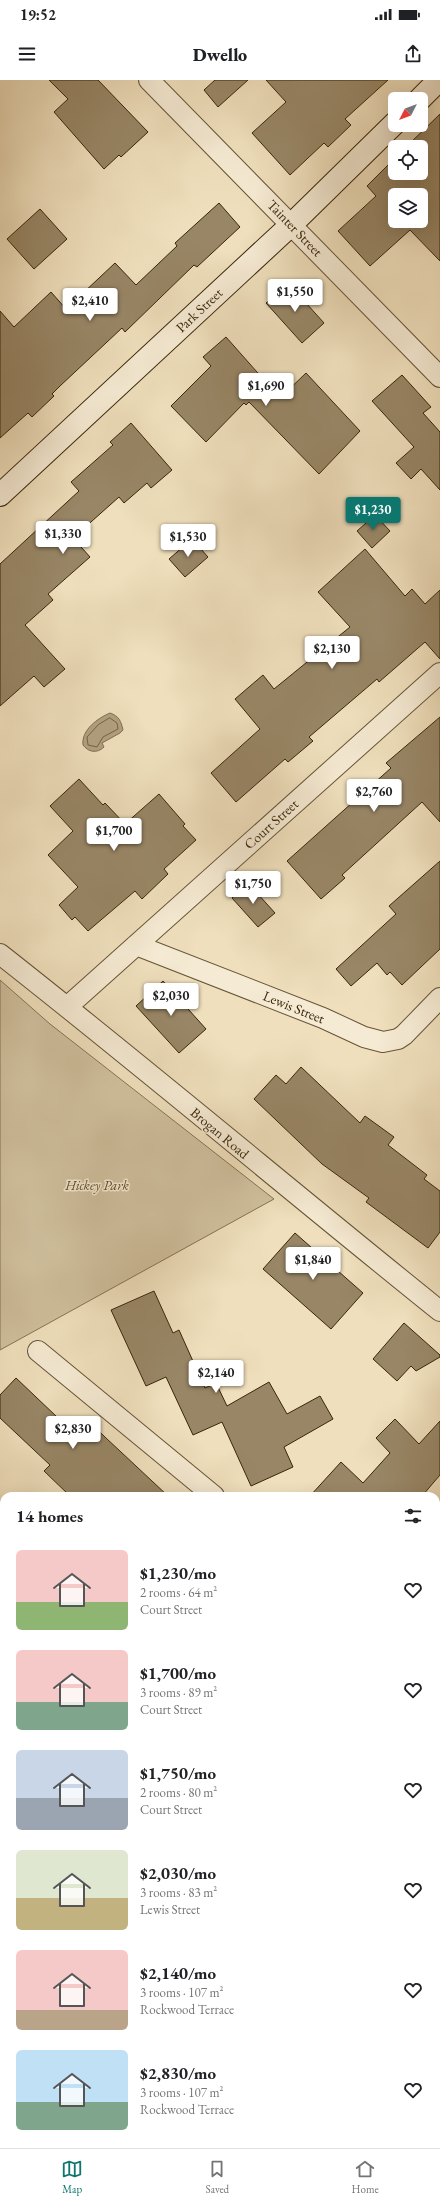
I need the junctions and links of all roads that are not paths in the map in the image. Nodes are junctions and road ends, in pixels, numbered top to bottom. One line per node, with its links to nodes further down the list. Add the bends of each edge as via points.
1 (149, 80): 5 (street, Tainter Street)
2 (439, 80): 3 (street)
3 (427, 92)
4 (388, 130): 5 (street, Park Street)
5 (291, 225): 6 (street, Tainter Street); 7 (street, Park Street)
6 (440, 377)
7 (0, 495)
8 (440, 673): 9 (street, Court Street)
9 (136, 945): 11 (street, Lewis Street, via 382,1042 398,1039); 12 (street, Court Street)
10 (0, 954): 12 (street, Brogan Road)
11 (440, 998)
12 (67, 1007): 13 (street, Brogan Road)
13 (440, 1311)
14 (38, 1351): 15 (street)
15 (209, 1492)

